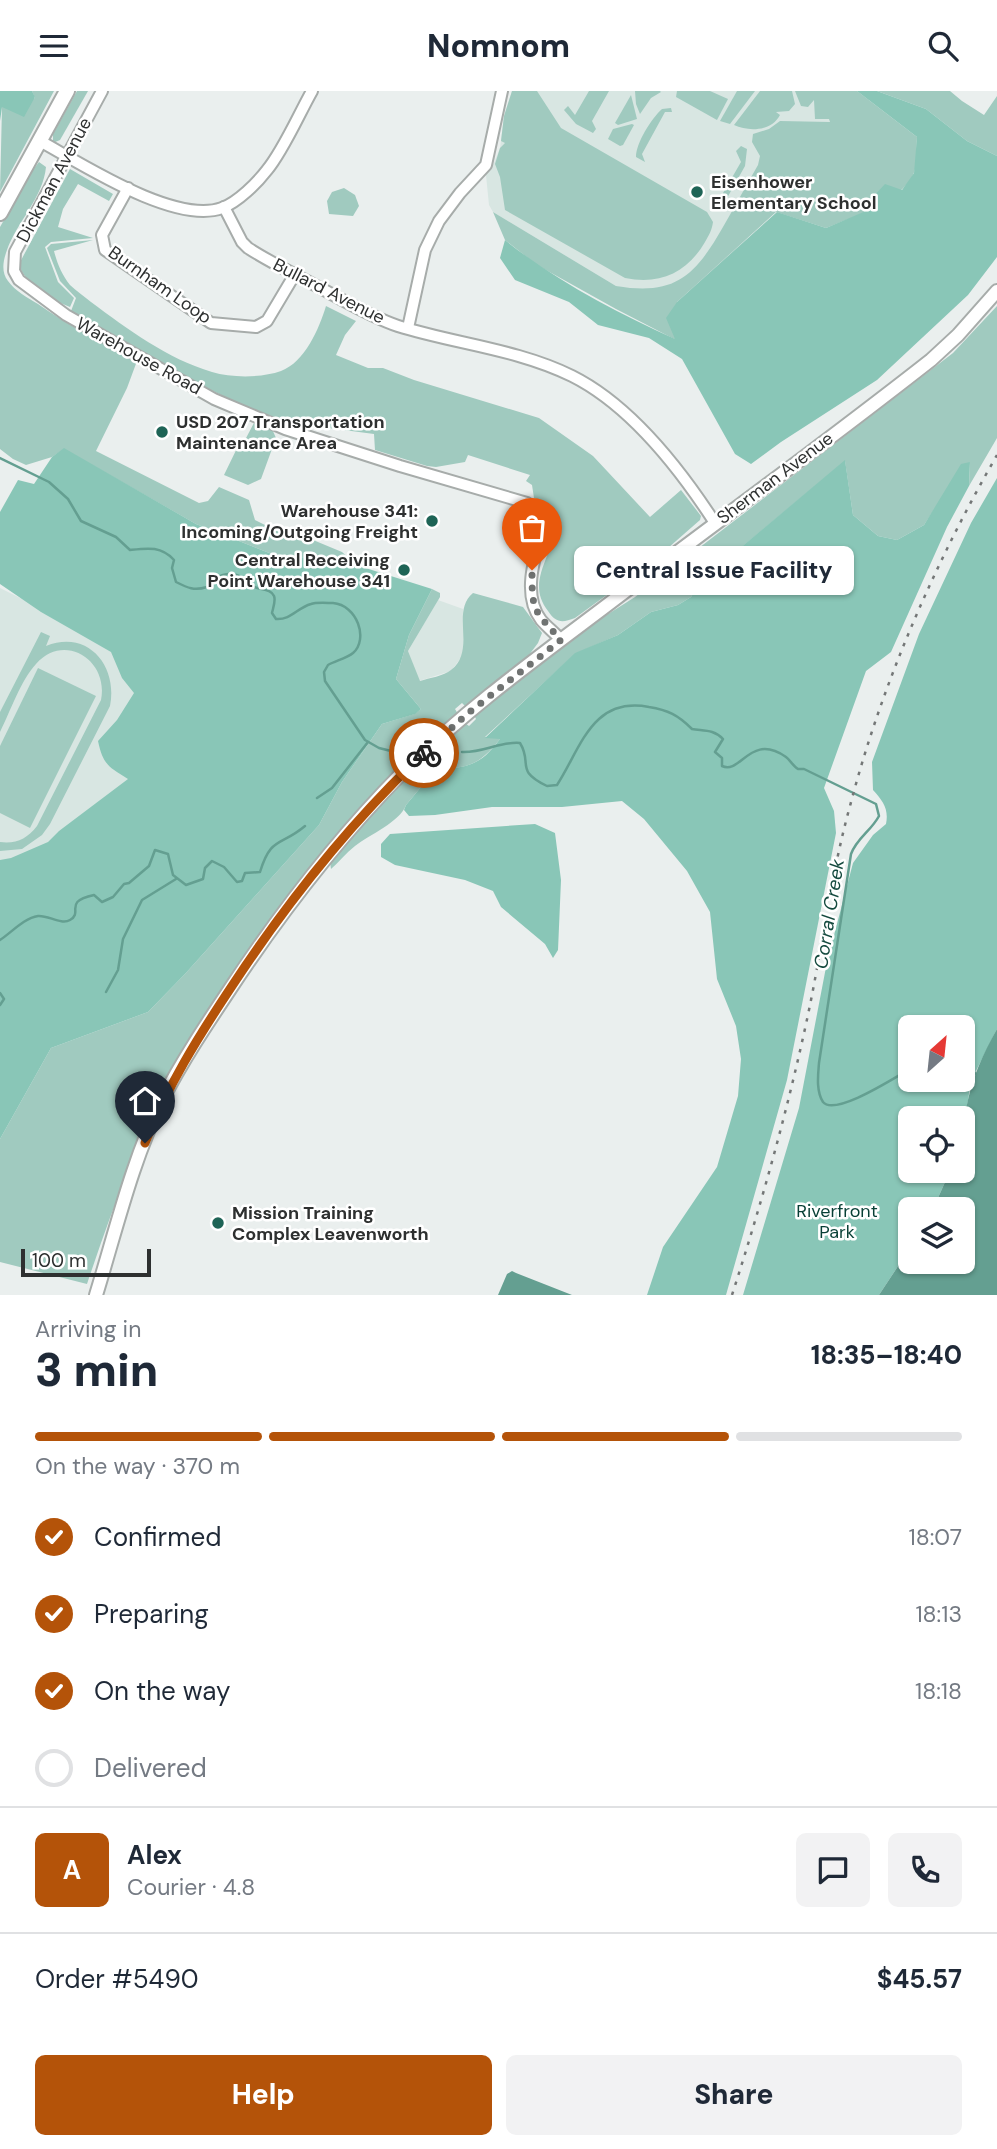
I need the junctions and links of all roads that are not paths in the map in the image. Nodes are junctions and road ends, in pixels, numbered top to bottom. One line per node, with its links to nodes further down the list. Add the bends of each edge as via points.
1 (67, 91): 5 (main road)
2 (102, 91): 6 (street, Dickman Avenue)
3 (312, 91): 8 (street, via 268,169)
4 (502, 91): 13 (street, via 486,165 439,221 425,250)
5 (40, 141): 6 (street); 9 (main road)
6 (67, 156): 7 (street); 10 (street, Dickman Avenue, via 15,252)
7 (128, 188): 8 (street, via 168,206); 11 (street, Burnham Loop, via 102,235 105,250 211,323 256,327 267,321)
8 (224, 207): 11 (street, Bullard Avenue, via 242,242)
9 (0, 213)
10 (15, 271): 15 (street, Warehouse Road, via 19,280 66,315 214,399 307,436 527,503 545,522 532,570 532,600 540,619)
11 (295, 274): 13 (street, Bullard Avenue, via 374,317)
12 (997, 291): 14 (street, Sherman Avenue, via 931,359)
13 (408, 328): 14 (street, Bullard Avenue, via 573,376 627,416 663,453)
14 (715, 523): 15 (street, Sherman Avenue)
15 (561, 640): 16 (street, Sherman Avenue, via 403,772 295,895 162,1101 119,1213)
16 (96, 1295)

